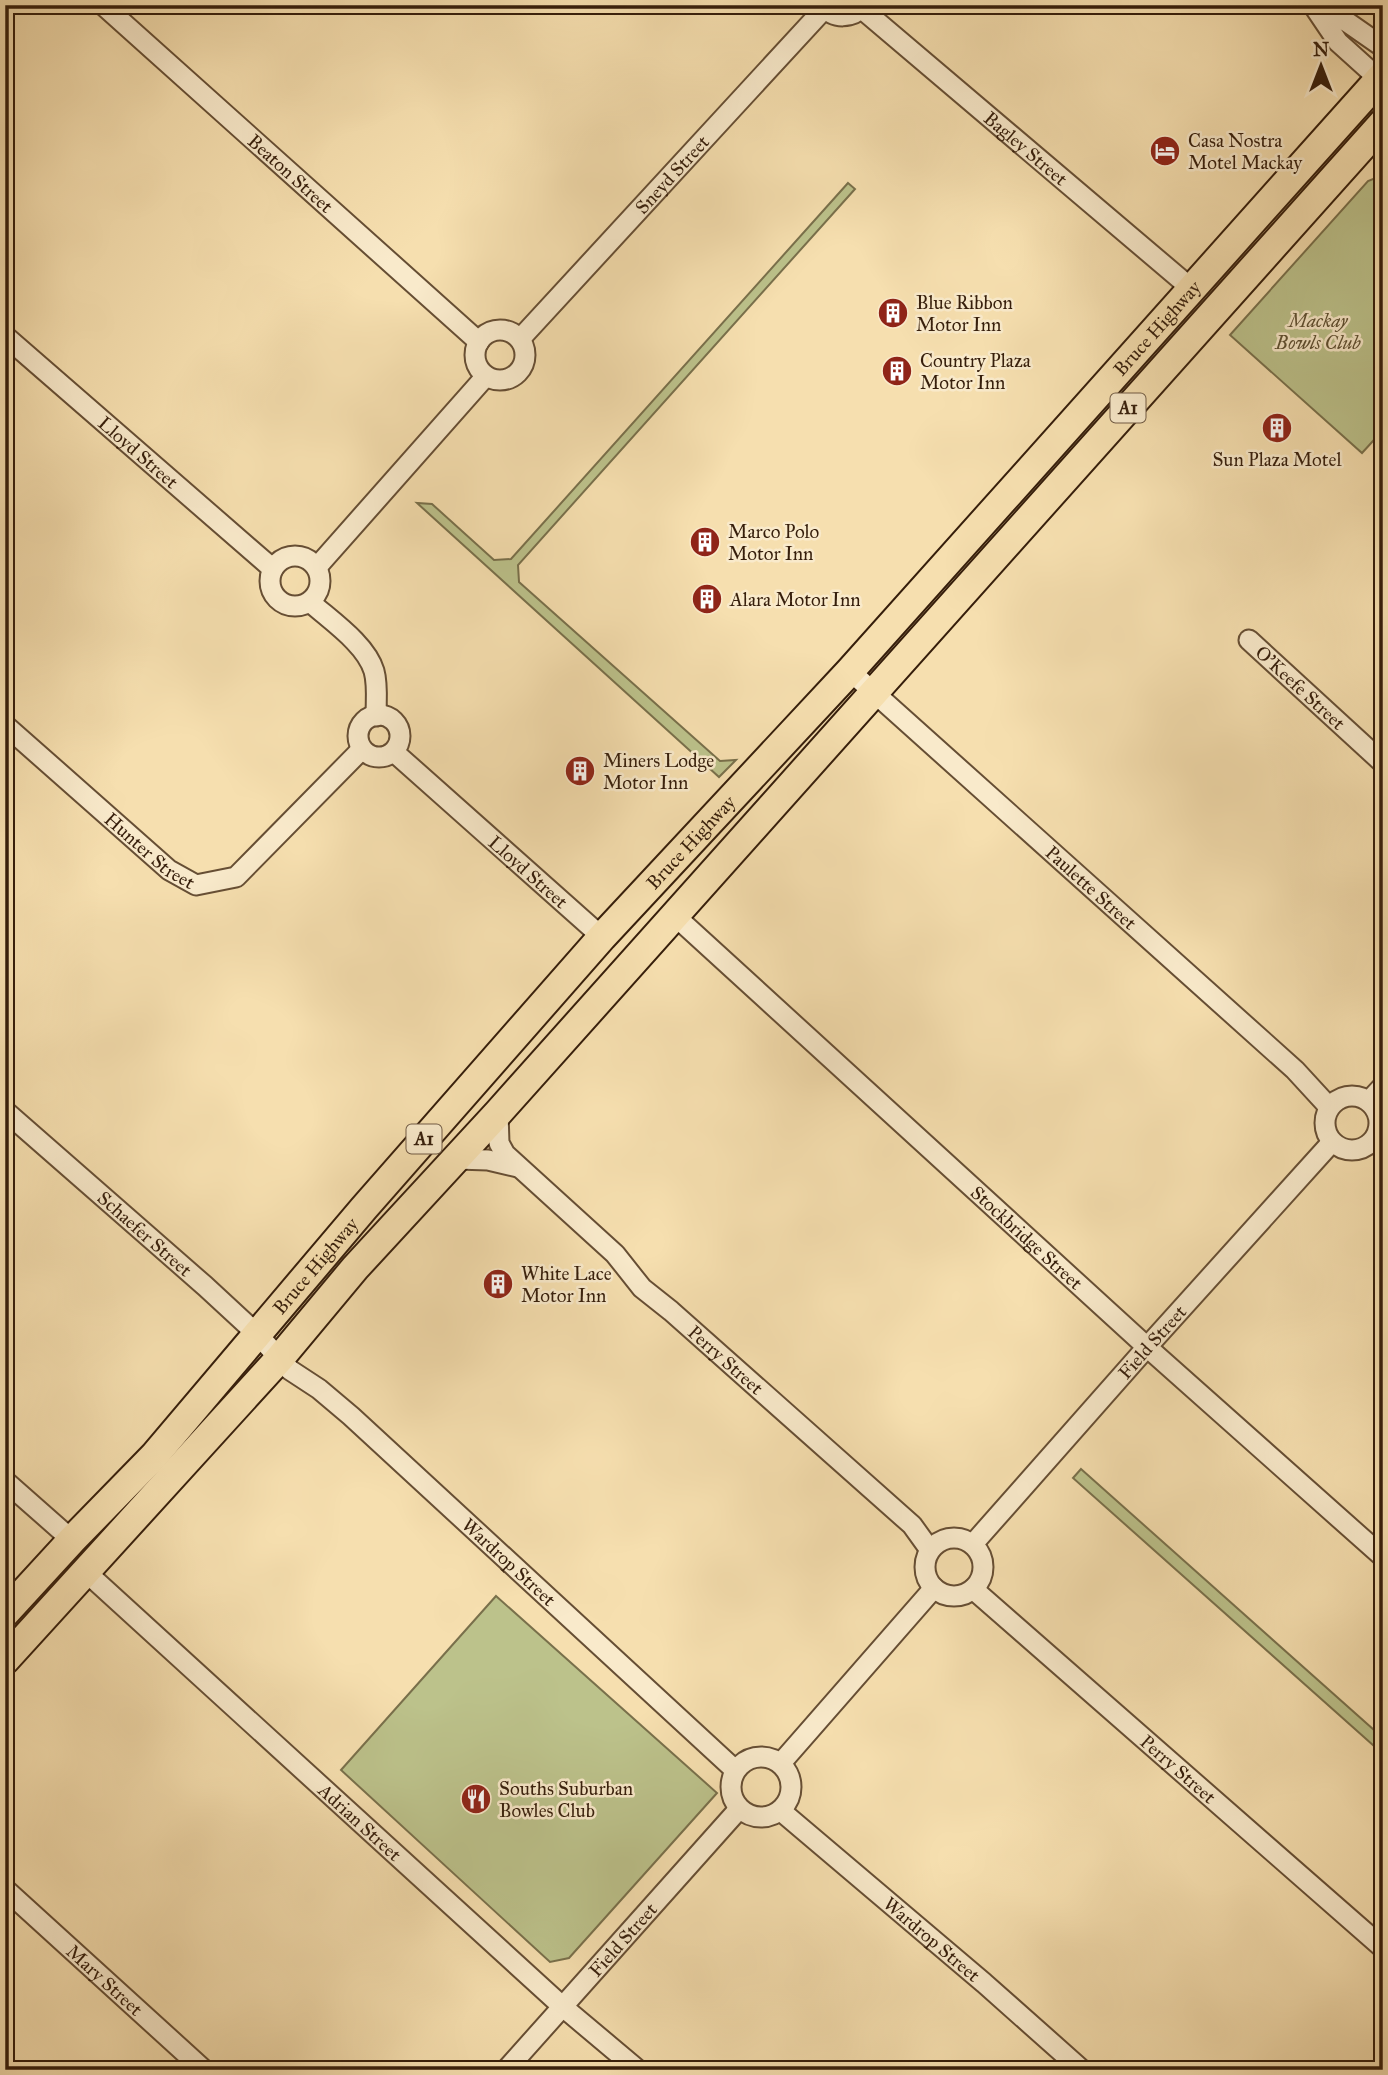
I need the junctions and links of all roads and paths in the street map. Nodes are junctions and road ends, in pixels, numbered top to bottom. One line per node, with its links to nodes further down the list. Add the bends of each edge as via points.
1 (103, 5): 13 (street, Beaton Street)
2 (1314, 5): 5 (street); 6 (street, via 1338,42)
3 (823, 7): 4 (street, via 842,17); 12 (street, Sneyd Street)
4 (863, 7): 10 (street, Bagley Street)
5 (1383, 47)
6 (1381, 78): 10 (highway, Bruce Highway / A1)
7 (1383, 115): 10 (highway, via 1359,124 1255,239)
8 (1383, 123): 9 (highway, Bruce Highway / A1)
9 (1371, 148): 20 (highway, Bruce Highway / A1)
10 (1198, 281): 19 (highway, Bruce Highway / A1)
11 (5, 336): 16 (street, Lloyd Street)
12 (520, 340): 13 (street, via 496,331); 14 (street, via 525,356 519,372 501,380)
13 (479, 342): 14 (street, via 476,358)
14 (486, 376): 15 (street)
15 (317, 567): 16 (street, via 303,557 290,556); 17 (street, via 321,580)
16 (272, 569): 17 (street, via 270,586 278,601 292,606)
17 (310, 602): 21 (street, via 369,658 377,687)
18 (1249, 640): 25 (street, O'Keefe Street)
19 (850, 671): 20 (street, Paulette Street); 27 (highway, Bruce Highway / A1)
20 (873, 693): 26 (highway, Bruce Highway / A1); 30 (street, Paulette Street, via 1295,1070)
21 (376, 716): 23 (street, via 359,729); 24 (street, via 390,719 400,731)
22 (5, 724): 23 (street, Hunter Street, via 169,870 196,885 236,877)
23 (362, 749): 24 (street, via 380,758)
24 (394, 752): 27 (street, Lloyd Street)
25 (1383, 763)
26 (674, 915): 32 (highway, Bruce Highway / A1); 38 (street, Stockbridge Street)
27 (602, 937): 37 (highway, Bruce Highway / A1)
28 (1383, 1086): 29 (street)
29 (1369, 1101): 30 (street, via 1351,1095); 34 (street, via 1380,1124)
30 (1329, 1107): 33 (street, via 1324,1125)
31 (5, 1111): 37 (street, Schaefer Street)
32 (498, 1113): 35 (highway, Bruce Highway / A1); 36 (street, Perry Street, via 499,1143)
33 (1332, 1142): 34 (street, via 1342,1149); 38 (street, Field Street)
34 (1376, 1149)
35 (457, 1158): 36 (street, Perry Street); 39 (highway, Bruce Highway / A1)
36 (522, 1168): 43 (street, Perry Street, via 615,1254 642,1288 912,1525)
37 (257, 1334): 39 (street, Schaefer Street); 41 (highway, Bruce Highway / A1, via 154,1456)
38 (1147, 1347): 42 (street, Field Street); 44 (street, Stockbridge Street)
39 (280, 1358): 45 (highway, Bruce Highway / A1); 51 (street, Wardrop Street, via 351,1416)
40 (5, 1481): 41 (street)
41 (72, 1540): 48 (highway, Bruce Highway / A1)
42 (973, 1544): 43 (street, via 954,1538 942,1540); 47 (street, via 983,1567)
43 (930, 1550): 46 (street, via 925,1568)
44 (1383, 1557)
45 (86, 1572): 49 (highway, Bruce Highway / A1); 56 (street, Adrian Street)
46 (934, 1588): 47 (street, via 953,1596); 50 (street)
47 (973, 1589): 55 (street, Perry Street)
48 (5, 1613)
49 (5, 1660)
50 (780, 1763): 51 (street, via 761,1756 748,1759); 53 (street, via 792,1788)
51 (735, 1770): 52 (street, via 730,1788)
52 (739, 1809): 53 (street, via 760,1818); 56 (street, Field Street)
53 (780, 1811): 60 (street, Wardrop Street)
54 (5, 1889): 57 (street, Mary Street)
55 (1383, 1948)
56 (563, 2007): 58 (street, Field Street); 59 (street, Adrian Street)
57 (204, 2070)
58 (506, 2070)
59 (638, 2070)
60 (1082, 2070)

